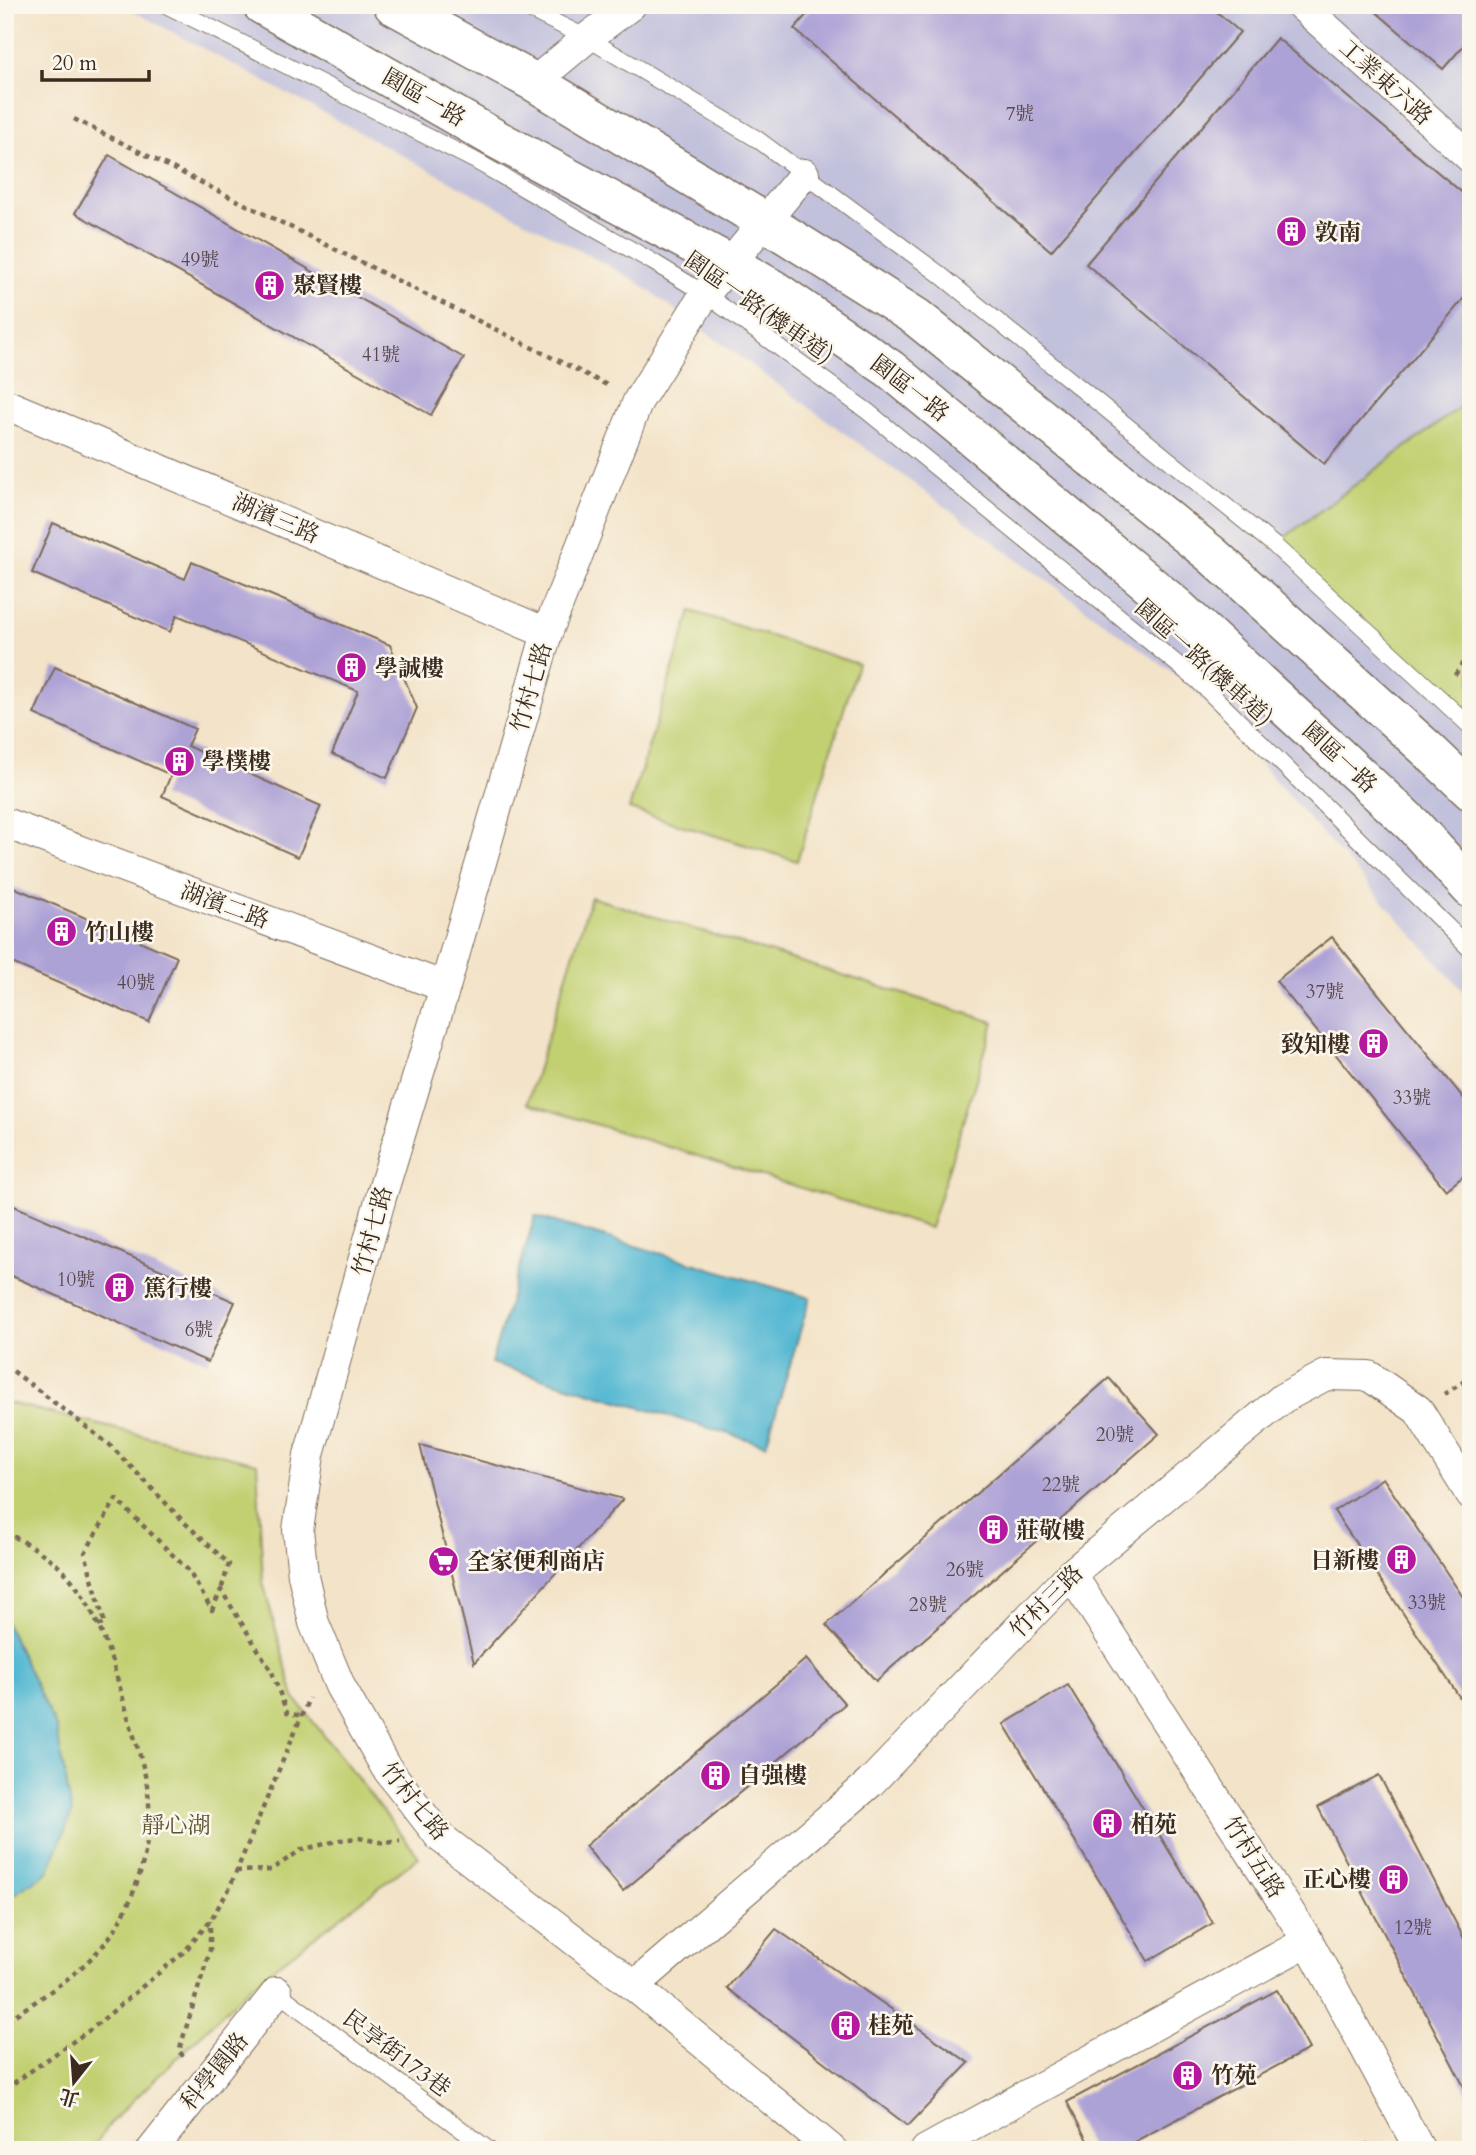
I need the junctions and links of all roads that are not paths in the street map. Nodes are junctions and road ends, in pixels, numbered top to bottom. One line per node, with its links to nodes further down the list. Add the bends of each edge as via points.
1 (166, 5): 13 (lane, 園區一路(機車道), via 474,160)
2 (262, 5): 12 (street, 園區一路, via 498,140)
3 (393, 5): 8 (street)
4 (520, 5): 7 (lane)
5 (631, 5): 7 (street)
6 (1301, 5): 9 (street, 工業東六路)
7 (587, 38): 8 (street); 10 (lane, via 757,139)
8 (534, 82): 11 (street)
9 (1471, 158)
10 (804, 174): 11 (street, 竹村七路); 16 (lane, via 938,273 1274,545)
11 (764, 221): 12 (street, 竹村七路); 17 (street, via 916,317 1191,538)
12 (730, 264): 13 (street, 竹村七路); 19 (street, 園區一路, via 890,369 1177,607 1412,824)
13 (705, 294): 15 (street, 竹村七路, via 639,401); 20 (lane, 園區一路(機車道), via 867,411 1198,681)
14 (5, 404): 15 (street, 湖濱三路)
15 (547, 633): 21 (street, 竹村七路)
16 (1471, 727)
17 (1471, 791)
18 (5, 823): 21 (street, 湖濱二路)
19 (1471, 889)
20 (1471, 950)
21 (445, 987): 25 (street, 竹村七路, via 309,1455 298,1530 303,1575 314,1623 340,1686 385,1766 440,1837)
22 (1471, 1495): 23 (street, 竹村三路, via 1418,1410 1369,1376 1326,1374 1283,1398)
23 (1071, 1574): 24 (street, 竹村五路); 25 (street, 竹村三路, via 870,1783)
24 (1308, 1941): 30 (street); 31 (street, 竹村五路)
25 (634, 1986): 29 (street, 竹村七路)
26 (277, 1992): 27 (street, 科學園路, via 206,2081); 28 (lane, 民享街173巷)
27 (162, 2146)
28 (489, 2150)
29 (832, 2150)
30 (926, 2150)
31 (1420, 2150)

